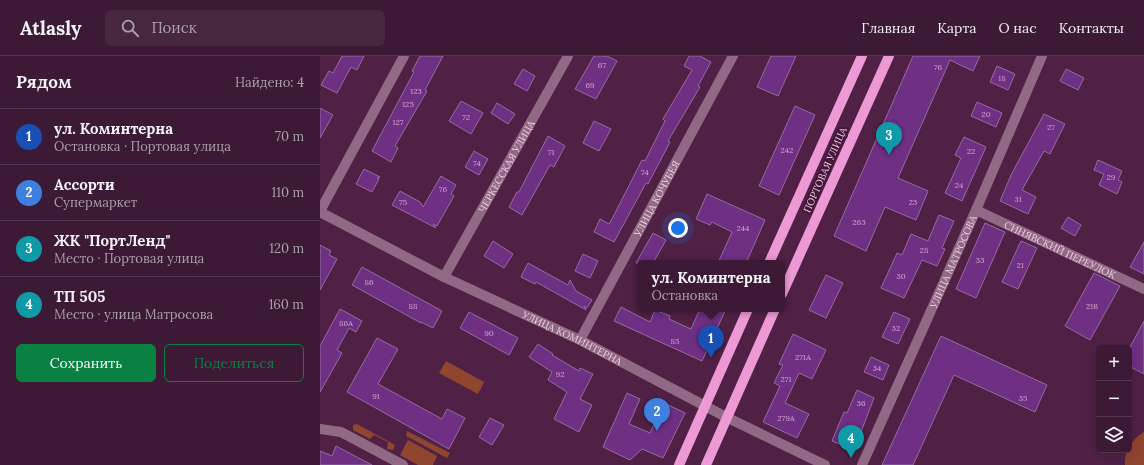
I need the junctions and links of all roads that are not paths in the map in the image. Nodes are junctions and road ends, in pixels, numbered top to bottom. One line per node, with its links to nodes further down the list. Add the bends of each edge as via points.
1 (404, 56): 8 (street)
2 (568, 56): 10 (street, ЧЕРКЕССКАЯ УЛИЦА)
3 (733, 56): 15 (street, УЛИЦА КОЧУБЕЯ)
4 (862, 56): 9 (main road, ПОРТОВАЯ УЛИЦА)
5 (889, 56): 11 (main road, ПОРТОВАЯ УЛИЦА)
6 (1042, 56): 7 (street, УЛИЦА МАТРОСОВА)
7 (976, 210): 12 (street, СИНЯВСКИЙ ПЕРЕУЛОК); 23 (street, УЛИЦА МАТРОСОВА)
8 (320, 211): 10 (street, УЛИЦА КОМИНТЕРНА)
9 (770, 260)
10 (444, 277): 15 (street, УЛИЦА КОМИНТЕРНА)
11 (785, 287)
12 (1144, 289)
13 (747, 312): 16 (main road)
14 (774, 312): 17 (main road)
15 (580, 340): 16 (street, УЛИЦА КОМИНТЕРНА)
16 (705, 406): 17 (street, УЛИЦА КОМИНТЕРНА); 20 (main road)
17 (726, 417): 21 (main road); 22 (street, УЛИЦА КОМИНТЕРНА)
18 (320, 429): 19 (street, via 341,432)
19 (403, 465)
20 (679, 465)
21 (706, 465)
22 (825, 465)
23 (862, 465)

